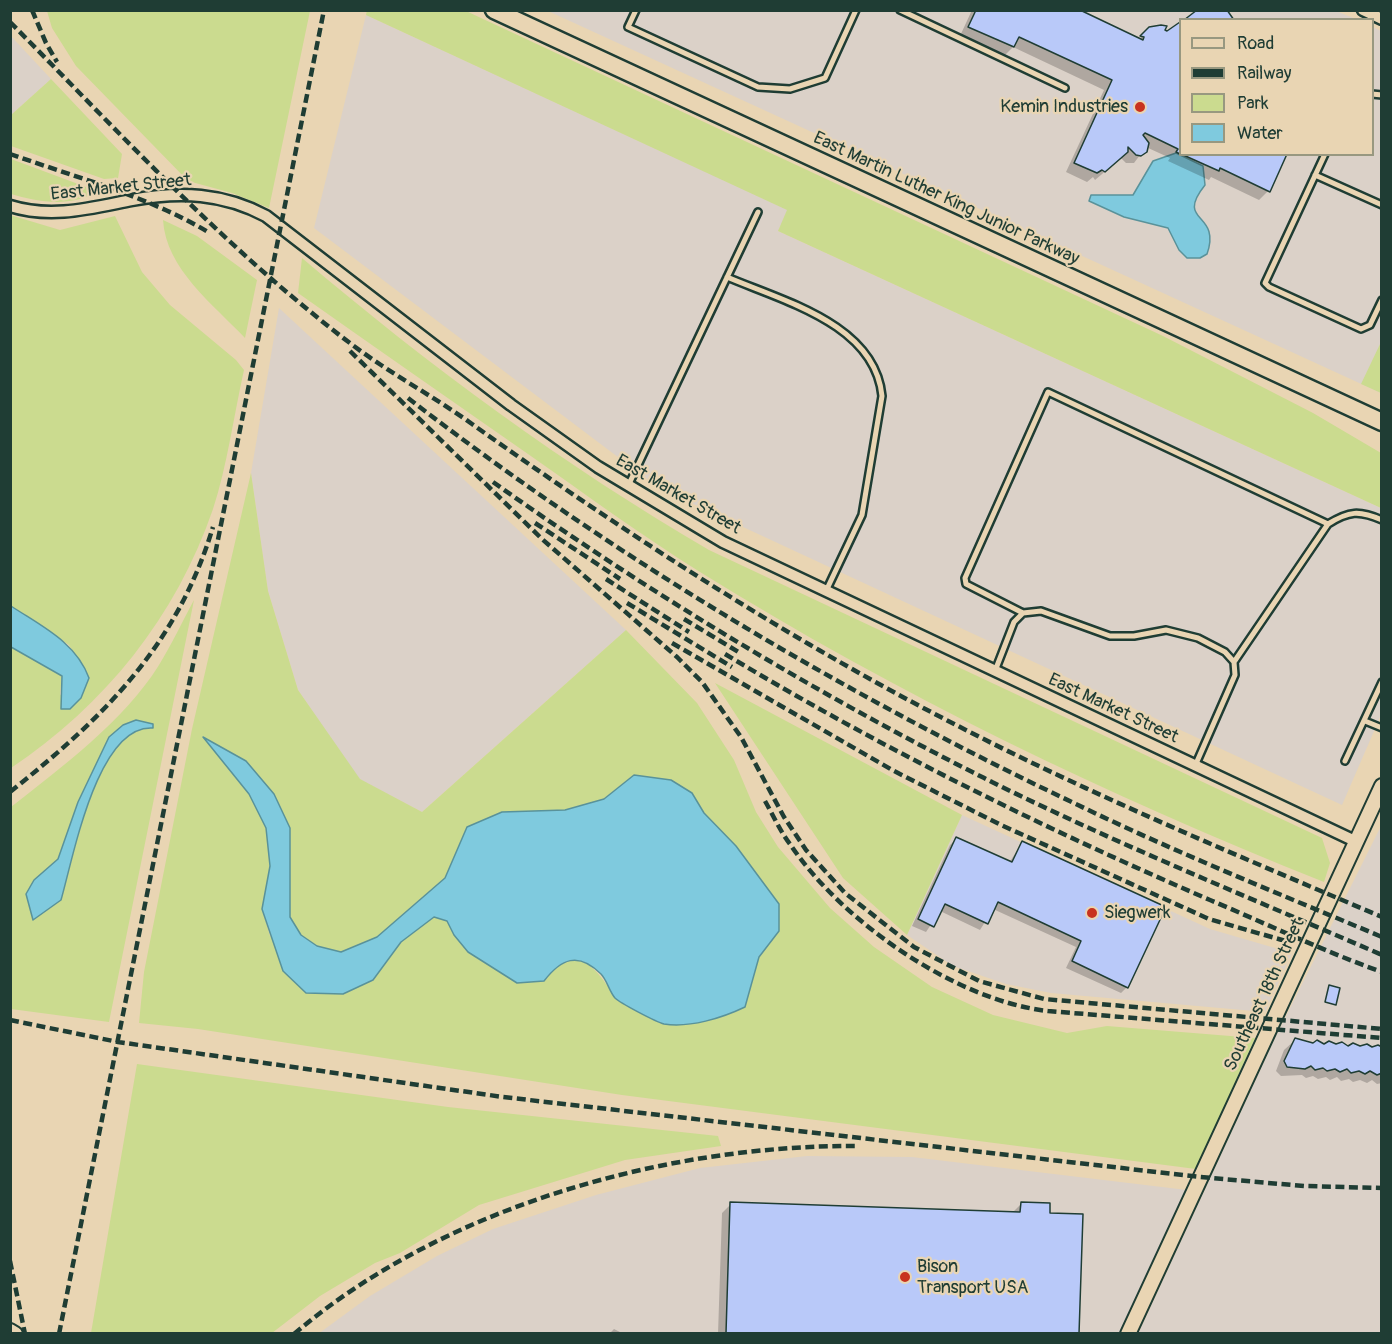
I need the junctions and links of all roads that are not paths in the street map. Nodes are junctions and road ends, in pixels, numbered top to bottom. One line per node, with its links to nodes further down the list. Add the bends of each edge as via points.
1 (494, 10): 15 (main road, East Martin Luther King Junior Parkway)
2 (636, 10): 3 (lane, via 628,27 758,87 790,89 825,78)
3 (856, 10)
4 (900, 10): 7 (lane)
5 (1363, 10): 6 (street)
6 (1382, 19)
7 (1065, 88)
8 (1324, 156): 9 (lane)
9 (1315, 175): 10 (lane); 14 (lane, via 1265,283 1361,329 1370,324)
10 (1382, 205)
11 (10, 206): 16 (street, East Market Street, via 39,212 75,212 178,195 217,196 244,204 266,216 511,405)
12 (758, 212): 13 (lane)
13 (727, 277): 16 (lane); 19 (lane, via 831,322 852,337 880,379 882,396 861,515)
14 (1382, 300)
15 (1382, 422)
16 (628, 486): 19 (street, East Market Street, via 723,542)
17 (1382, 520): 18 (lane, via 1368,514 1346,513)
18 (1328, 524): 20 (lane, via 1048,392 965,578 966,584); 21 (lane)
19 (826, 591): 22 (street, East Market Street)
20 (1023, 613): 21 (lane, via 1041,611 1110,636 1167,630 1198,638 1225,652); 22 (lane, via 1014,622)
21 (1234, 662): 27 (lane, via 1235,675)
22 (994, 671): 27 (street, East Market Street)
23 (1382, 682): 24 (lane)
24 (1365, 721): 25 (lane); 26 (lane)
25 (1382, 729)
26 (1345, 761)
27 (1195, 765): 29 (street, East Market Street)
28 (1382, 786): 29 (street, Southeast 18th Street)
29 (1355, 841): 32 (street, Southeast 18th Street)
30 (10, 1331): 31 (street)
31 (15, 1334)
32 (1128, 1334)

